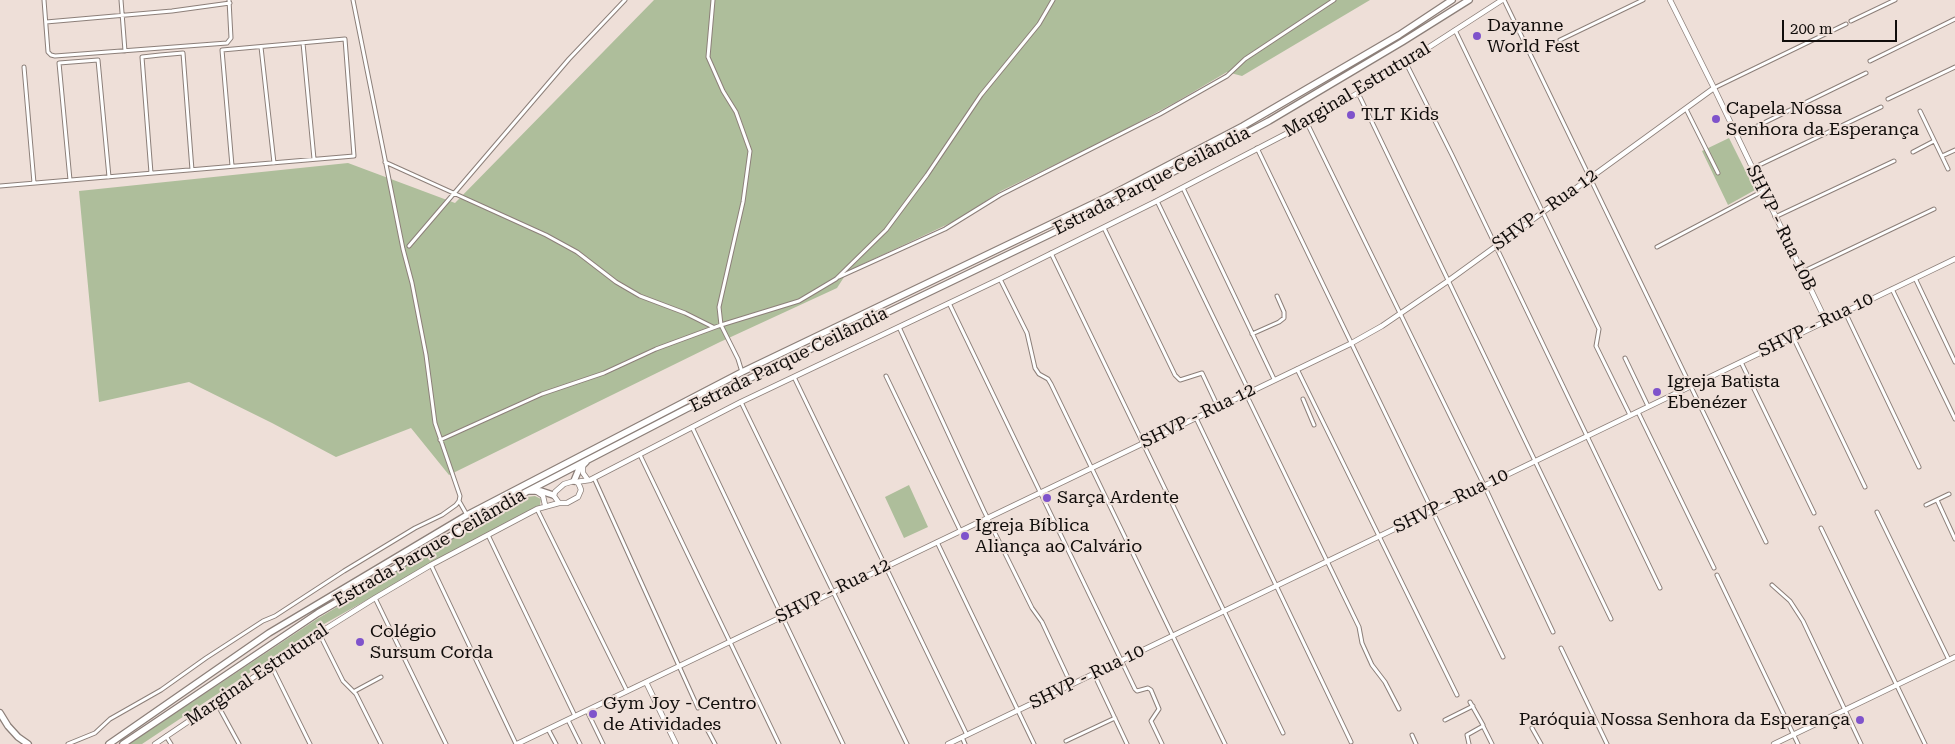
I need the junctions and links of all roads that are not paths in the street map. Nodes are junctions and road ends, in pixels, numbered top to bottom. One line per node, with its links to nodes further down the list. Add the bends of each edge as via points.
1 (44, 0): 18 (street)
2 (121, 0): 15 (street)
3 (353, 0): 45 (street)
4 (626, 0): 60 (street, via 569,59)
5 (713, 0): 82 (street, via 708,57 736,112 750,151 743,202 719,307)
6 (1053, 0): 74 (street, via 1039,24 981,96 886,230)
7 (1334, 0): 74 (street, via 1245,59 1227,76 1000,195 945,229)
8 (1452, 0): 92 (highway, Estrada Parque Ceilândia, via 1243,126 1107,197)
9 (1469, 0): 114 (highway, Estrada Parque Ceilândia, via 1268,121 1110,205)
10 (1503, 0): 20 (street, Marginal Estrutural); 54 (street)
11 (1643, 0): 21 (street)
12 (1670, 0): 30 (street, SHVP - Rua 10B)
13 (1895, 0): 17 (street)
14 (229, 2): 15 (street); 24 (street, via 231,38 228,43)
15 (122, 15): 18 (street); 24 (street)
16 (1955, 19): 25 (street)
17 (1851, 21)
18 (46, 22): 24 (street, via 50,55)
19 (1846, 24): 30 (street)
20 (1454, 30): 26 (street, Marginal Estrutural); 63 (street)
21 (1560, 40)
22 (303, 43): 23 (street); 43 (street); 43 (street, via 345,39 354,156)
23 (261, 46): 46 (street); 47 (street, via 222,50)
24 (125, 51)
25 (1870, 61)
26 (1406, 62): 31 (street, Marginal Estrutural); 67 (street)
27 (24, 67): 56 (street)
28 (1955, 67): 32 (street)
29 (1866, 74): 37 (street)
30 (1714, 88): 33 (street, SHVP - Rua 12); 37 (street, SHVP - Rua 10B)
31 (1358, 93): 36 (street, Marginal Estrutural); 75 (street)
32 (1888, 99)
33 (1685, 108): 52 (street); 54 (street, SHVP - Rua 12)
34 (1881, 108): 48 (street)
35 (1920, 111): 38 (street)
36 (1307, 122): 39 (street, Marginal Estrutural); 80 (street)
37 (1736, 136): 48 (street, SHVP - Rua 10B)
38 (1934, 141): 41 (street); 42 (street)
39 (1257, 148): 58 (street, Marginal Estrutural); 87 (street)
40 (1955, 150): 42 (street)
41 (1913, 152)
42 (1942, 156): 49 (street)
43 (314, 159): 46 (street)
44 (1894, 161): 64 (street)
45 (385, 162): 60 (street); 111 (street, via 412,283)
46 (274, 163): 47 (street)
47 (232, 166): 50 (street)
48 (1752, 169): 59 (street, SHVP - Rua 10B)
49 (1948, 169)
50 (192, 170): 51 (street); 51 (street, via 183,53 142,57)
51 (151, 173): 53 (street)
52 (1718, 173)
53 (109, 177): 55 (street); 55 (street, via 98,60 59,63)
54 (1590, 177): 63 (street, SHVP - Rua 12); 96 (street)
55 (70, 180): 56 (street)
56 (34, 183): 57 (street)
57 (0, 186)
58 (1182, 187): 61 (street, Marginal Estrutural); 85 (street)
59 (1763, 191): 64 (street, SHVP - Rua 10B); 68 (street)
60 (454, 192): 66 (street); 84 (street, via 577,252 640,296)
61 (1157, 201): 65 (street, Marginal Estrutural); 97 (street)
62 (1934, 209): 71 (street)
63 (1542, 213): 67 (street, SHVP - Rua 12); 103 (street, via 1599,329 1596,346)
64 (1775, 217): 71 (street, SHVP - Rua 10B)
65 (1104, 228): 69 (street, Marginal Estrutural); 101 (street, via 1175,375 1180,380 1202,373)
66 (409, 246)
67 (1495, 247): 75 (street, SHVP - Rua 12); 110 (street)
68 (1657, 247)
69 (1051, 253): 72 (street, Marginal Estrutural); 112 (street)
70 (1955, 259): 73 (street, SHVP - Rua 10)
71 (1802, 272): 81 (street, SHVP - Rua 10B)
72 (1000, 278): 78 (street, Marginal Estrutural); 118 (street, via 1027,333 1035,368 1052,384)
73 (1915, 278): 76 (street, SHVP - Rua 10); 90 (street)
74 (836, 279): 82 (street, via 800,301)
75 (1448, 281): 80 (street, SHVP - Rua 12); 115 (street)
76 (1892, 289): 79 (street, SHVP - Rua 10); 106 (street)
77 (1277, 296): 85 (street, via 1284,318)
78 (949, 303): 83 (street, Marginal Estrutural); 126 (street)
79 (1845, 311): 81 (street, SHVP - Rua 10); 117 (street)
80 (1400, 313): 87 (street, SHVP - Rua 12); 121 (street)
81 (1826, 321): 86 (street, SHVP - Rua 10)
82 (721, 325): 84 (street); 92 (street)
83 (899, 327): 94 (street, Marginal Estrutural); 139 (street)
84 (714, 328): 111 (street, via 604,373 542,394)
85 (1252, 334): 95 (street)
86 (1793, 336): 89 (street, SHVP - Rua 10); 122 (street)
87 (1350, 344): 91 (street, SHVP - Rua 12); 135 (street)
88 (1625, 358): 100 (street)
89 (1741, 362): 96 (street, SHVP - Rua 10); 136 (street)
90 (1955, 362)
91 (1297, 369): 95 (street, SHVP - Rua 12); 105 (street)
92 (742, 372): 138 (highway, Estrada Parque Ceilândia)
93 (886, 376): 141 (street)
94 (794, 377): 99 (street, Marginal Estrutural); 149 (street)
95 (1274, 379): 97 (street, SHVP - Rua 12)
96 (1690, 386): 100 (street, SHVP - Rua 10); 146 (street)
97 (1248, 392): 101 (street, SHVP - Rua 12); 147 (street)
98 (1303, 399): 107 (street)
99 (741, 402): 109 (street, Marginal Estrutural); 155 (street)
100 (1648, 406): 102 (street, SHVP - Rua 10)
101 (1218, 407): 104 (street, SHVP - Rua 12)
102 (1638, 411): 103 (street, SHVP - Rua 10); 150 (street)
103 (1630, 415): 110 (street, SHVP - Rua 10)
104 (1196, 417): 112 (street, SHVP - Rua 12); 153 (street)
105 (1320, 417): 107 (street); 143 (street)
106 (1955, 419)
107 (1312, 420): 108 (street)
108 (1314, 425)
109 (692, 428): 113 (street, Marginal Estrutural); 158 (street)
110 (1587, 436): 115 (street, SHVP - Rua 10); 154 (street)
111 (440, 440): 130 (street)
112 (1142, 443): 118 (street, SHVP - Rua 12); 157 (street)
113 (640, 454): 119 (street, Marginal Estrutural); 163 (street)
114 (591, 458): 116 (highway); 125 (highway, Estrada Parque Ceilândia)
115 (1534, 461): 121 (street, SHVP - Rua 10); 159 (street)
116 (583, 464): 119 (street, via 583,472); 120 (highway)
117 (1919, 467)
118 (1092, 468): 126 (street, SHVP - Rua 12); 162 (street)
119 (590, 479): 120 (street, Marginal Estrutural); 123 (street, Marginal Estrutural); 170 (street)
120 (575, 482): 123 (street); 128 (street, via 559,487)
121 (1484, 485): 135 (street, SHVP - Rua 10); 160 (street)
122 (1865, 487)
123 (581, 490): 131 (street, via 575,500)
124 (534, 491): 125 (highway); 128 (highway); 132 (street, via 543,496)
125 (526, 492): 208 (highway, Estrada Parque Ceilândia, via 318,613)
126 (1040, 492): 139 (street, SHVP - Rua 12); 167 (street)
127 (1949, 494): 129 (street)
128 (554, 495): 131 (street); 132 (street, Marginal Estrutural)
129 (1937, 500): 133 (street); 144 (street)
130 (459, 501): 138 (street); 205 (street, via 442,515 344,570 263,621 161,690 110,719 94,733)
131 (559, 503): 132 (street, Marginal Estrutural)
132 (544, 505): 134 (street, Marginal Estrutural)
133 (1926, 505)
134 (538, 509): 142 (street, Marginal Estrutural); 177 (street)
135 (1431, 510): 143 (street, SHVP - Rua 10); 165 (street)
136 (1814, 512)
137 (1878, 512): 168 (street)
138 (467, 515): 201 (highway, Estrada Parque Ceilândia, via 269,633)
139 (987, 517): 141 (street, SHVP - Rua 12); 174 (street)
140 (1821, 528): 175 (street)
141 (960, 530): 145 (street, SHVP - Rua 12)
142 (488, 535): 148 (street, Marginal Estrutural); 188 (street)
143 (1379, 536): 147 (street, SHVP - Rua 10); 178 (street)
144 (1955, 539)
145 (936, 541): 149 (street, SHVP - Rua 12); 185 (street)
146 (1766, 542)
147 (1327, 561): 153 (street, SHVP - Rua 10); 183 (street, via 1359,628 1372,665)
148 (431, 565): 156 (street, Marginal Estrutural); 215 (street)
149 (885, 567): 155 (street, SHVP - Rua 12); 200 (street)
150 (1714, 568)
151 (1717, 575): 197 (street)
152 (1772, 585): 186 (street, via 1799,614)
153 (1276, 586): 157 (street, SHVP - Rua 10); 203 (street)
154 (1660, 588)
155 (832, 591): 158 (street, SHVP - Rua 12); 223 (street)
156 (376, 598): 161 (street, Marginal Estrutural); 214 (street)
157 (1224, 610): 162 (street, SHVP - Rua 10); 196 (street)
158 (782, 616): 163 (street, SHVP - Rua 12); 222 (street)
159 (1611, 619)
160 (1553, 632)
161 (319, 633): 169 (street, Marginal Estrutural); 176 (street, via 343,681)
162 (1173, 635): 167 (street, SHVP - Rua 10); 229 (street)
163 (729, 641): 170 (street, SHVP - Rua 12); 221 (street)
164 (1561, 648): 234 (street)
165 (1503, 657)
166 (1955, 657): 168 (street)
167 (1121, 660): 171 (street, SHVP - Rua 10); 228 (street, via 1136,690 1151,690 1159,709 1151,721)
168 (1949, 660): 175 (street)
169 (271, 665): 179 (street, Marginal Estrutural); 212 (street)
170 (678, 666): 173 (street, SHVP - Rua 12); 182 (street)
171 (1094, 674): 174 (street, SHVP - Rua 10); 189 (street)
172 (381, 677): 176 (street)
173 (646, 682): 177 (street, SHVP - Rua 12); 219 (street)
174 (1071, 684): 185 (street, SHVP - Rua 10)
175 (1898, 684): 186 (street); 238 (street)
176 (354, 691): 213 (street)
177 (627, 691): 184 (street, SHVP - Rua 12)
178 (1457, 695)
179 (216, 702): 199 (street, Marginal Estrutural); 211 (street)
180 (1470, 702): 181 (street)
181 (1473, 706): 191 (street); 192 (street)
182 (698, 708)
183 (1399, 709)
184 (587, 710): 188 (street, SHVP - Rua 12); 218 (street)
185 (1018, 710): 200 (street, SHVP - Rua 10); 226 (street)
186 (1844, 710): 197 (street); 237 (street)
187 (0, 713): 204 (highway, via 8,726)
188 (575, 716): 190 (street, SHVP - Rua 12)
189 (1115, 718): 202 (street); 227 (street)
190 (568, 720): 194 (street, SHVP - Rua 12); 217 (street)
191 (1445, 720)
192 (1483, 726): 231 (street, via 1467,735); 232 (street)
193 (1532, 728): 233 (street)
194 (548, 729): 215 (street, SHVP - Rua 12); 216 (street)
195 (707, 729): 220 (street)
196 (1283, 733)
197 (1794, 734): 235 (street); 236 (street)
198 (1412, 735): 230 (street)
199 (166, 736): 209 (street, Marginal Estrutural); 210 (street)
200 (964, 736): 224 (street, SHVP - Rua 10); 225 (street)
201 (116, 739): 206 (highway); 207 (highway, Estrada Parque Ceilândia)
202 (1066, 740)
203 (1351, 742)
204 (28, 744)
205 (68, 744)
206 (103, 744)
207 (109, 744)
208 (123, 744)
209 (155, 744)
210 (171, 744)
211 (239, 744)
212 (310, 744)
213 (381, 744)
214 (446, 744)
215 (517, 744)
216 (556, 744)
217 (580, 744)
218 (604, 744)
219 (676, 744)
220 (715, 744)
221 (779, 744)
222 (843, 744)
223 (907, 744)
224 (948, 744)
225 (965, 744)
226 (1034, 744)
227 (1127, 744)
228 (1162, 744)
229 (1225, 744)
230 (1416, 744)
231 (1468, 744)
232 (1492, 744)
233 (1541, 744)
234 (1607, 744)
235 (1774, 744)
236 (1798, 744)
237 (1862, 744)
238 (1925, 744)

